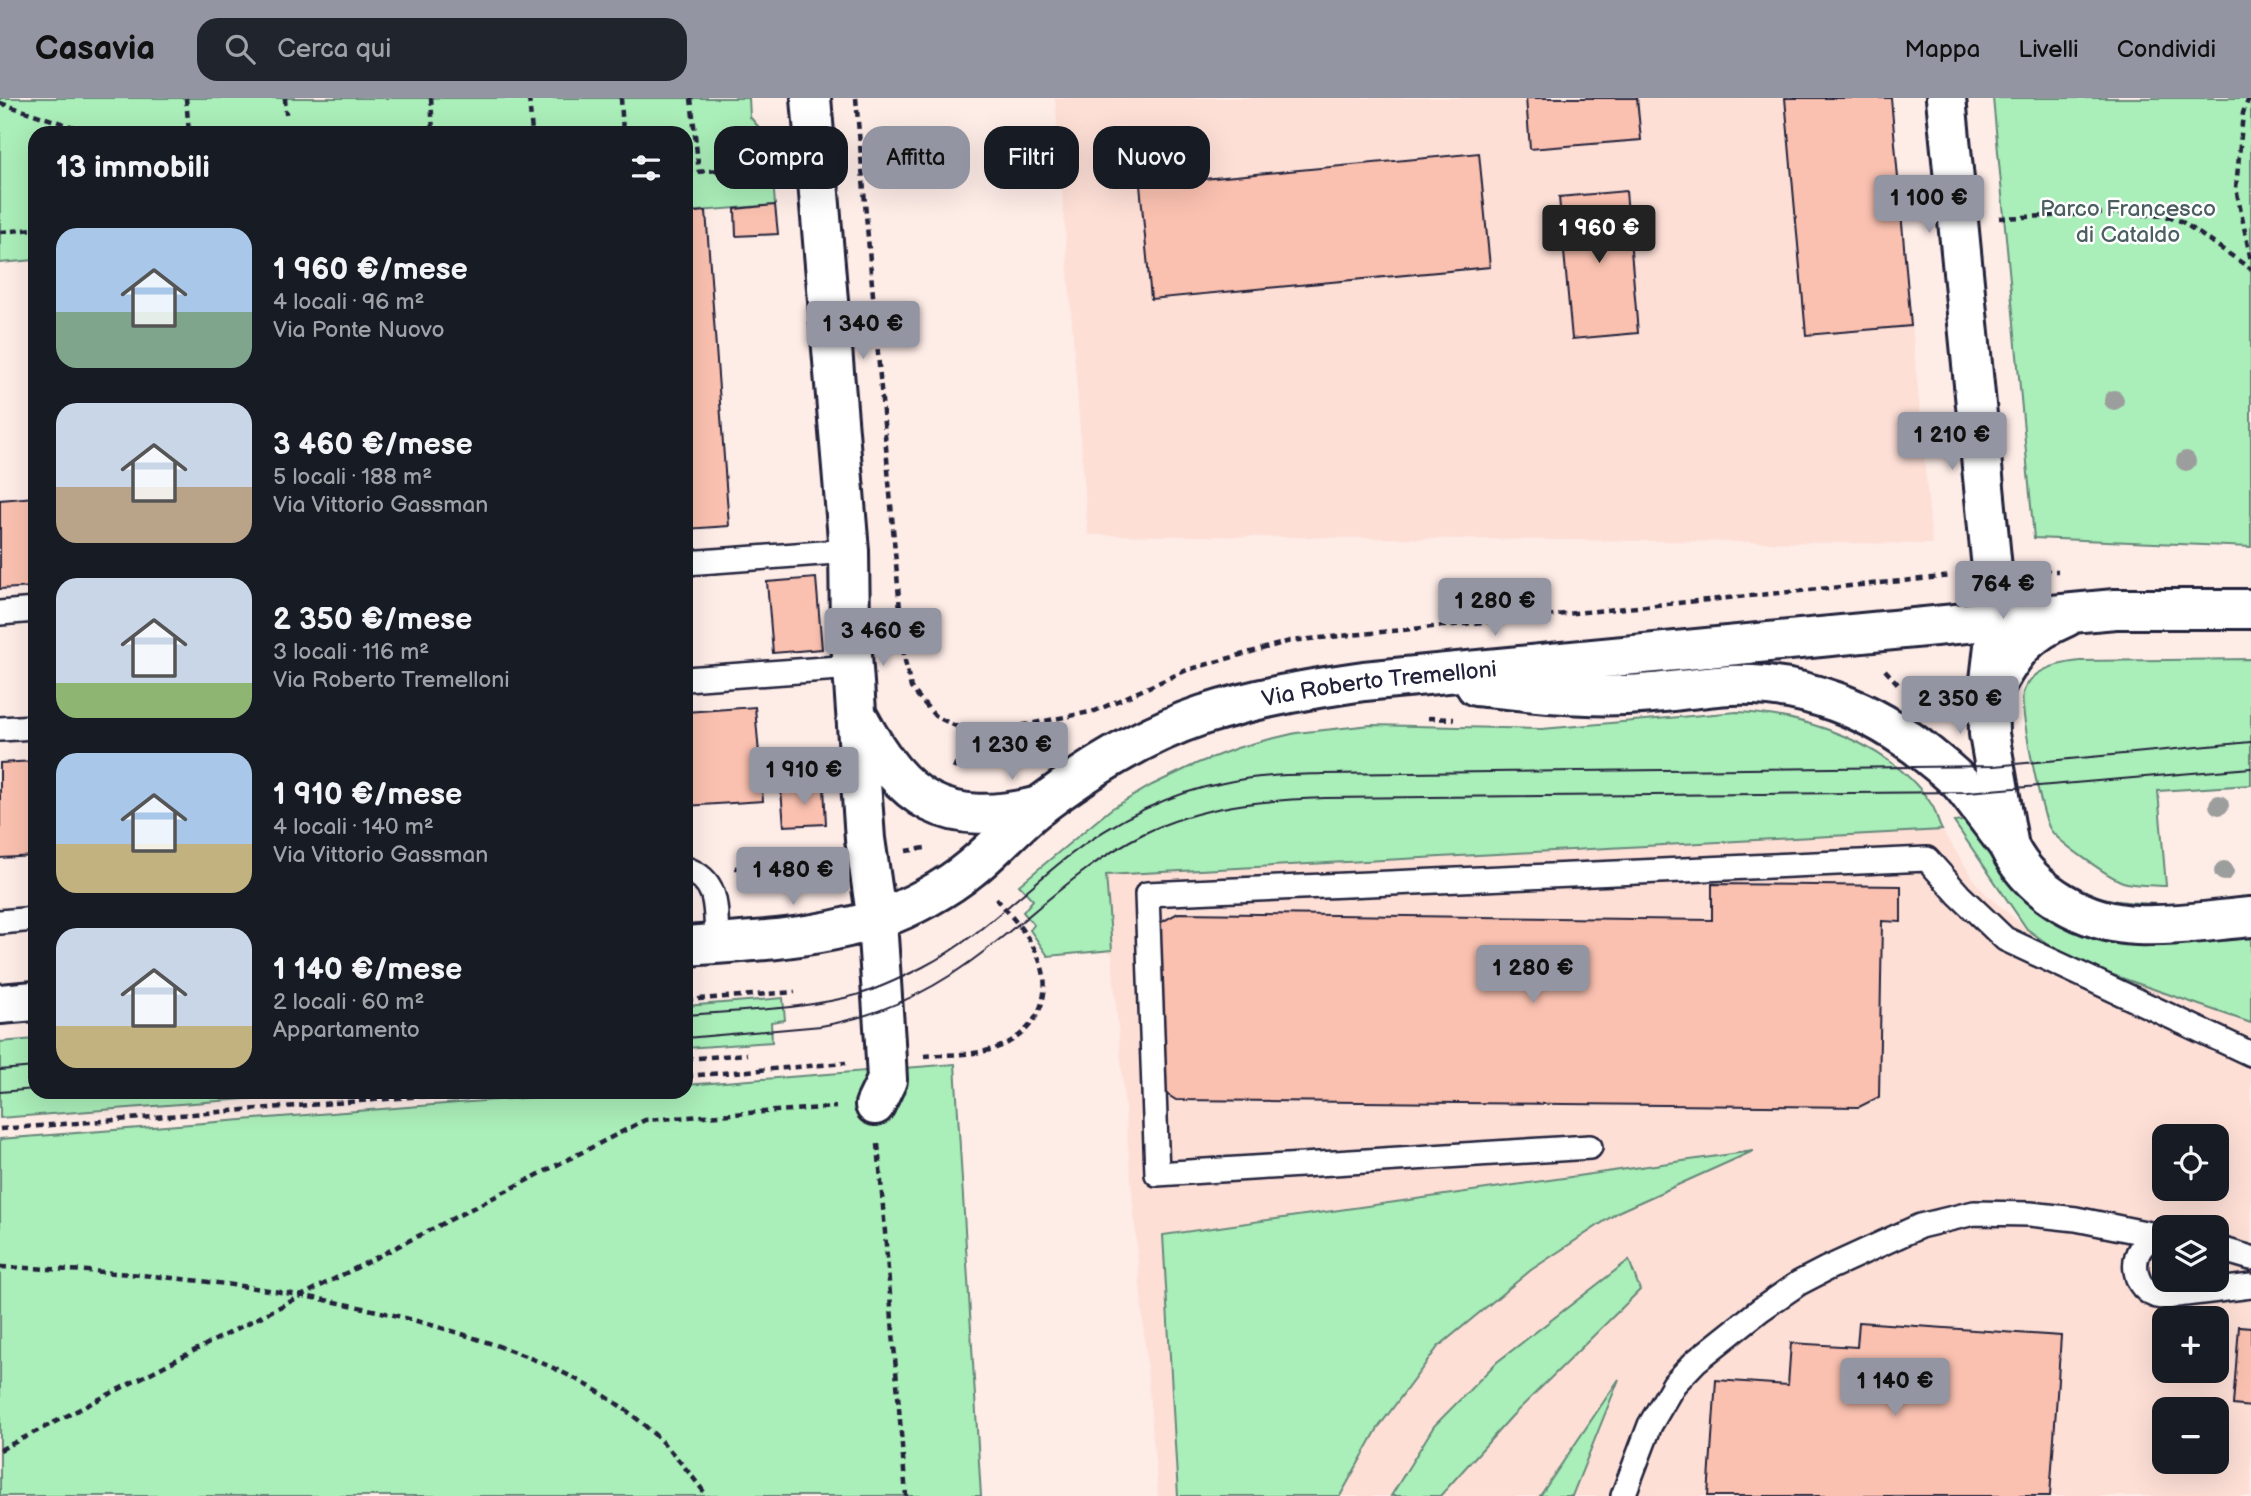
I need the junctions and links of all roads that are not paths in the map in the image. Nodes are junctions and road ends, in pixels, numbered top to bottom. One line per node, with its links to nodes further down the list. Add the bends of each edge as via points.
1 (811, 98): 3 (street)
2 (1946, 98): 9 (street)
3 (849, 551): 4 (lane); 10 (street)
4 (693, 562)
5 (2251, 609): 8 (street, Via Roberto Tremelloni)
6 (28, 610): 7 (lane)
7 (0, 612)
8 (2078, 612): 9 (street, Via Roberto Tremelloni); 13 (street, Via Roberto Tremelloni, via 2026,639)
9 (1997, 620): 11 (street, Via Roberto Tremelloni); 13 (street)
10 (853, 667): 12 (lane); 14 (street)
11 (1397, 678): 17 (street, Via Roberto Tremelloni, via 1304,690 1202,716 1119,754); 18 (street, via 1521,691 1625,695 1732,685 1801,691 1860,711 1911,741 1965,788)
12 (693, 679)
13 (1988, 698): 18 (street, via 1989,734)
14 (857, 714): 17 (street, Via Roberto Tremelloni, via 885,762 931,804 978,815); 22 (street, via 865,847)
15 (28, 727): 16 (lane)
16 (0, 729)
17 (1040, 806): 22 (street, Via Roberto Tremelloni, via 963,874 924,899)
18 (2010, 846): 20 (street, via 2017,863 2032,879 2062,903 2099,919 2137,925)
19 (693, 872): 24 (lane, Via Roberto Tremelloni, via 705,878 714,896)
20 (2251, 917)
21 (28, 920): 23 (lane)
22 (877, 920): 24 (street, Via Roberto Tremelloni, via 791,938); 28 (street, via 887,1080)
23 (0, 922)
24 (702, 945)
25 (28, 1002): 26 (street)
26 (0, 1004)
27 (2251, 1054): 29 (lane, via 2005,939 1927,859 1147,894 1157,1174)
28 (875, 1105)
29 (1590, 1147)
30 (2152, 1234): 37 (lane, via 2076,1219 1974,1213 1920,1226 1826,1269 1760,1310 1674,1384 1650,1425)
31 (2152, 1238): 36 (lane, via 2137,1254 2136,1275 2157,1296)
32 (2229, 1252): 33 (lane)
33 (2251, 1258)
34 (2251, 1286): 36 (lane)
35 (2182, 1292): 36 (lane)
36 (2177, 1295)
37 (1623, 1496)

